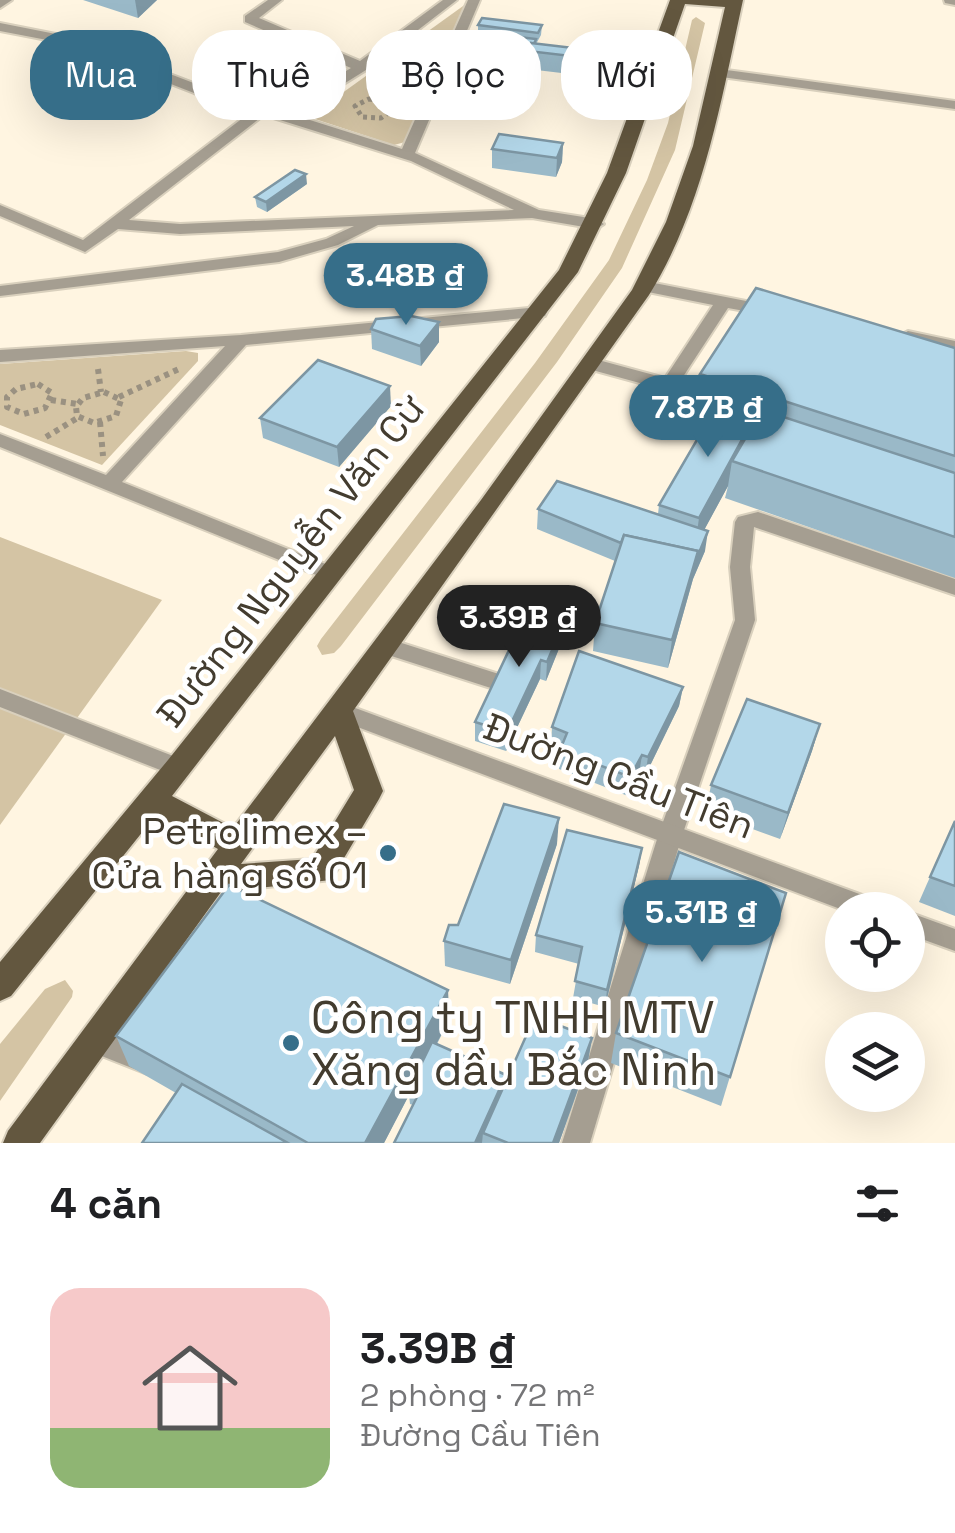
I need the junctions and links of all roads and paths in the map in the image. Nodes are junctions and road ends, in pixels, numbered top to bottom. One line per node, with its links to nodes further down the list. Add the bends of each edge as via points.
1 (276, 0): 8 (street, via 250,20)
2 (451, 0): 8 (street)
3 (474, 0): 16 (street)
4 (678, 0): 21 (main road, Đường Nguyễn Văn Cừ)
5 (690, 0): 6 (main road)
6 (735, 2): 9 (main road)
7 (0, 27): 11 (street, via 71,41)
8 (361, 67): 10 (street)
9 (720, 73): 13 (street); 22 (main road, via 676,222)
10 (346, 76)
11 (192, 85)
12 (382, 100): 12 (path, via 363,101 356,112 386,116 393,107)
13 (955, 105)
14 (249, 120): 20 (street)
15 (294, 120): 16 (street)
16 (407, 156): 18 (street)
17 (0, 210): 20 (street, via 85,247)
18 (535, 214): 19 (street); 21 (street)
19 (374, 221): 20 (street, via 180,229); 23 (street, via 279,257)
20 (114, 224)
21 (596, 224): 25 (main road, Đường Nguyễn Văn Cừ)
22 (644, 286): 24 (street); 33 (main road)
23 (0, 291)
24 (724, 302): 26 (street); 33 (street, via 668,385)
25 (540, 312): 28 (street); 44 (main road, Đường Nguyễn Văn Cừ)
26 (799, 316)
27 (893, 333): 29 (street)
28 (241, 340): 30 (street); 43 (street)
29 (955, 347)
30 (0, 356)
31 (195, 362): 36 (path)
32 (98, 364): 34 (path)
33 (591, 364): 46 (main road)
34 (101, 392): 36 (path); 38 (path)
35 (4, 395): 37 (path, via 38,384 49,389); 37 (path, via 7,407 24,414)
36 (119, 398): 40 (path, via 120,411)
37 (51, 400): 38 (path)
38 (78, 404): 39 (path)
39 (79, 417): 40 (path); 42 (path)
40 (100, 422): 43 (path)
41 (0, 440): 43 (street)
42 (38, 442)
43 (107, 475): 44 (street)
44 (331, 574): 50 (main road, Đường Nguyễn Văn Cừ)
45 (955, 587): 52 (street, via 758,518 744,522 745,620)
46 (386, 646): 47 (street); 49 (main road)
47 (498, 682)
48 (0, 698): 50 (street)
49 (339, 711): 52 (street, Đường Cầu Tiên); 53 (main road); 55 (main road, via 369,790 321,870)
50 (178, 768): 51 (main road, Đường Nguyễn Văn Cừ)
51 (152, 799): 53 (main road); 58 (main road, Đường Nguyễn Văn Cừ)
52 (670, 836): 54 (street, Đường Cầu Tiên); 62 (street)
53 (238, 845): 55 (main road)
54 (825, 893)
55 (205, 898): 59 (main road)
56 (925, 929): 57 (street)
57 (955, 940)
58 (0, 986)
59 (93, 1040): 60 (street); 61 (main road)
60 (168, 1068)
61 (20, 1143)
62 (576, 1143)

